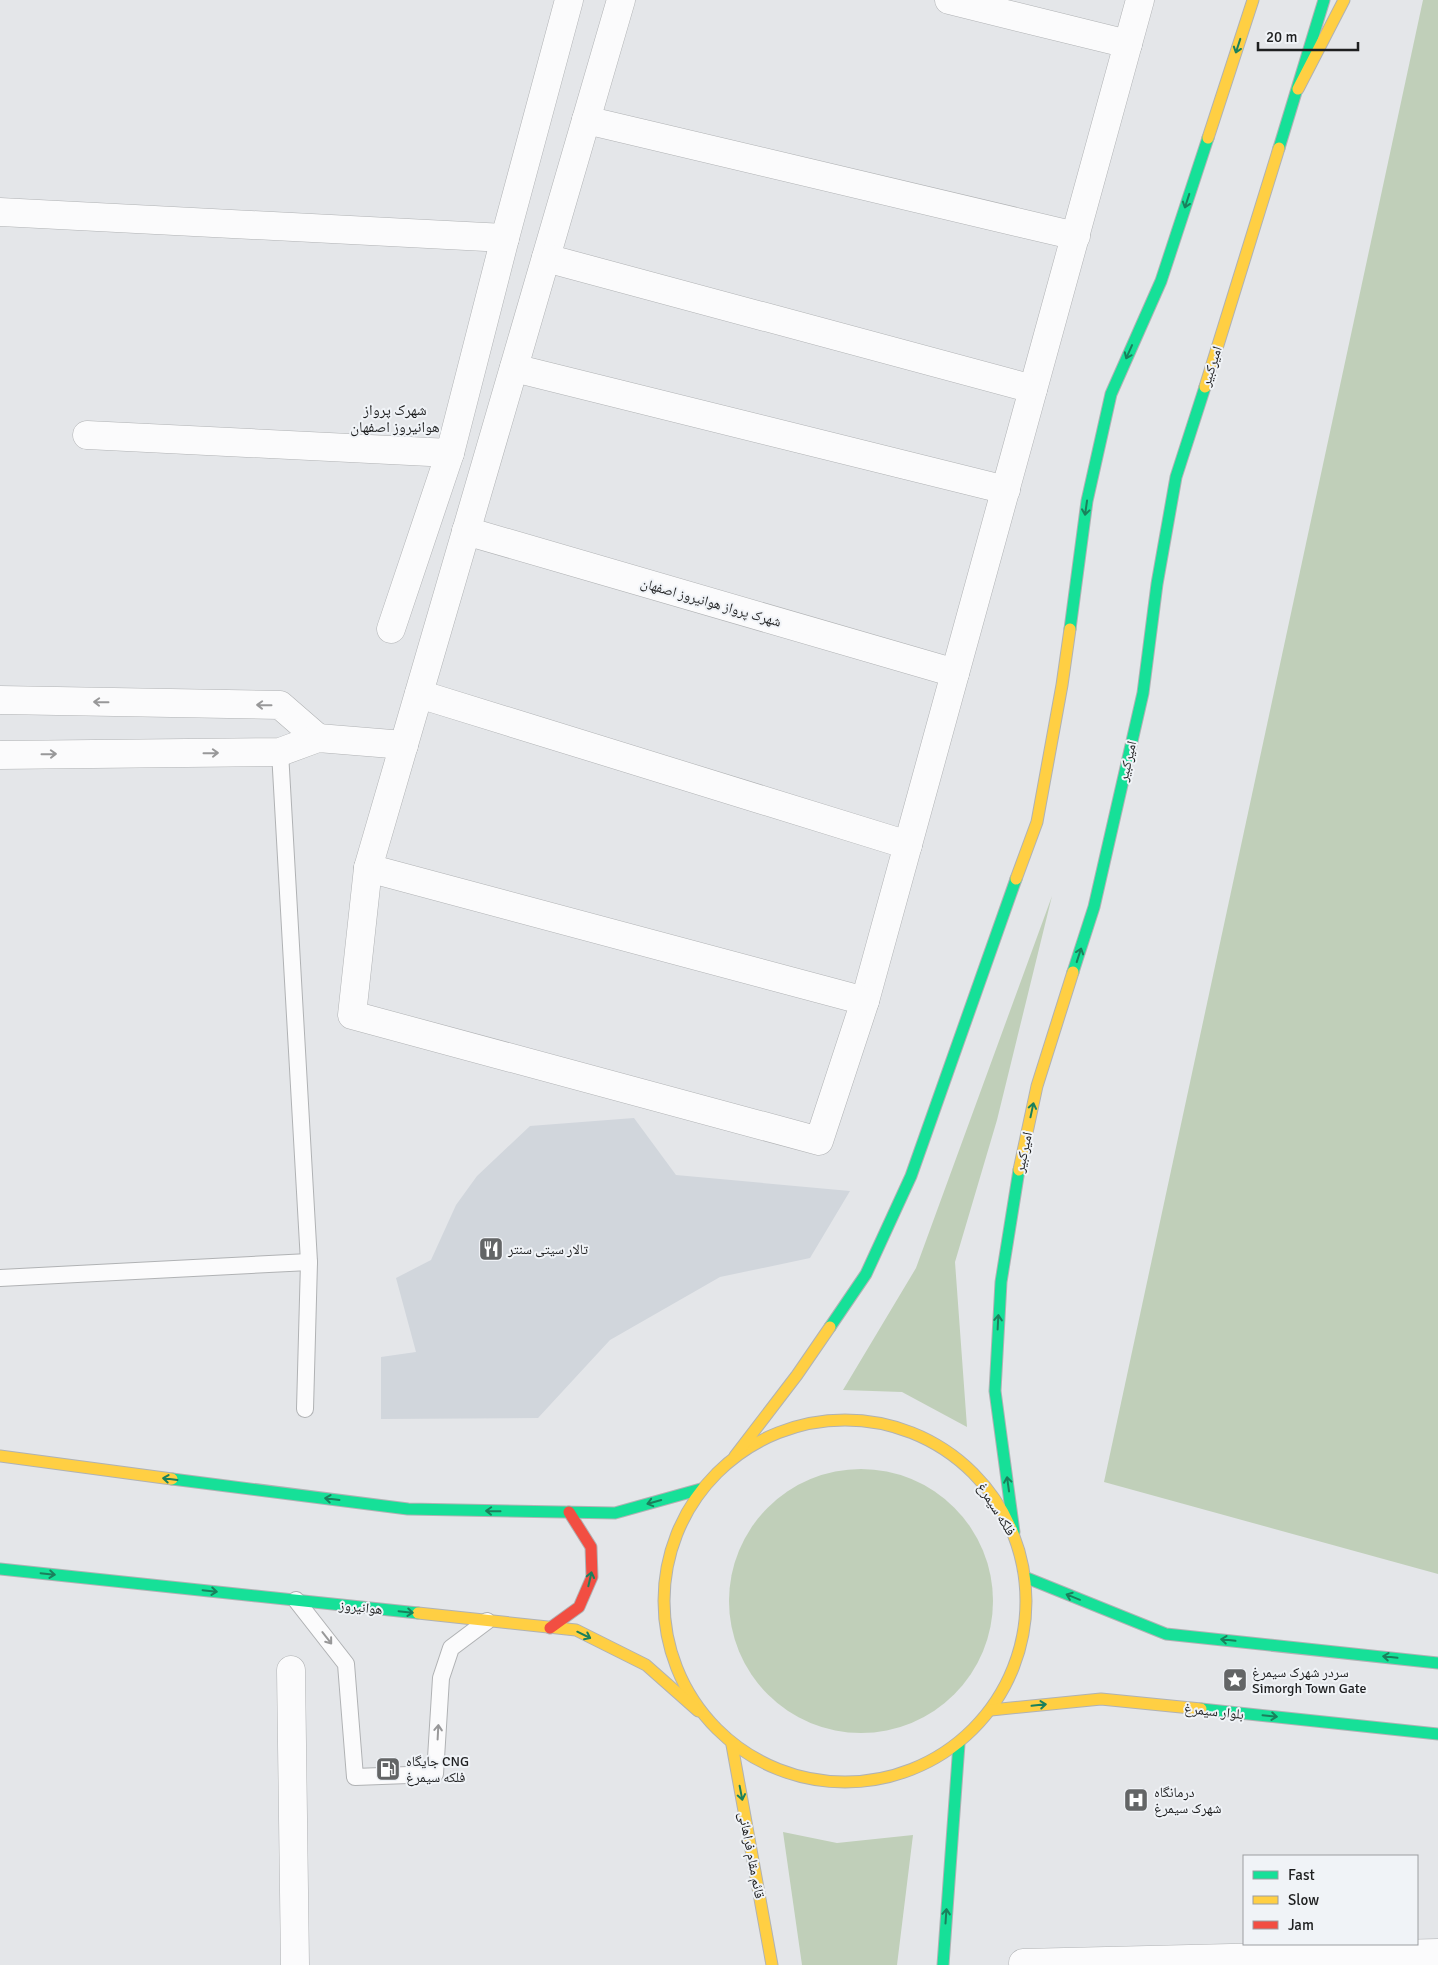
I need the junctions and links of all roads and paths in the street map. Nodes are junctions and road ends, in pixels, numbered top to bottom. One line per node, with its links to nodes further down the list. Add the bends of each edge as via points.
1 (569, 0): 13 (street)
2 (621, 0): 10 (street)
3 (949, 0): 8 (street)
4 (1140, 0): 8 (street)
5 (1253, 0): 36 (main road, one-way to 36, via 1161,281 1111,394 1087,501 1062,684 1037,822 911,1176 866,1274 797,1375)
6 (1324, 0): 9 (main road, امیرکبیر)
7 (1344, 0): 9 (main road)
8 (1128, 44): 12 (street)
9 (1298, 89): 39 (main road, امیرکبیر, one-way to 9, via 995,1391 1001,1282 1014,1196 1037,1086 1094,908 1143,693 1156,584 1176,477)
10 (586, 120): 12 (street); 14 (street)
11 (0, 212): 13 (street)
12 (1076, 236): 16 (street)
13 (505, 238): 18 (street)
14 (546, 258): 15 (street); 16 (street)
15 (514, 368): 19 (street); 20 (street)
16 (1034, 389): 19 (street)
17 (87, 435): 18 (street)
18 (450, 453): 21 (street)
19 (1006, 490): 22 (street)
20 (466, 531): 22 (street, شهرک پرواز هوانیروز اصفهان); 23 (street)
21 (391, 629)
22 (955, 672): 29 (street)
23 (419, 694): 26 (street); 29 (street)
24 (0, 700): 25 (street, one-way to 24, via 280,705)
25 (318, 738): 26 (street); 27 (street)
26 (404, 744): 30 (street)
27 (280, 752): 28 (street, one-way to 27); 32 (lane)
28 (0, 755)
29 (908, 845): 31 (street)
30 (368, 868): 31 (street); 31 (street, via 352,1016 819,1141)
31 (865, 1000)
32 (309, 1262): 33 (lane); 34 (lane)
33 (0, 1278)
34 (305, 1409)
35 (0, 1456): 38 (main road, one-way to 35, via 408,1509)
36 (735, 1456): 37 (main road, فلکه سیمرغ); 39 (main road, فلکه سیمرغ, via 784,1430 839,1419 894,1426 944,1448 986,1485)
37 (701, 1489): 38 (main road, one-way to 38, via 615,1513); 48 (main road, فلکه سیمرغ, via 677,1530 664,1575 663,1623 675,1670)
38 (569, 1512): 44 (main road, one-way to 38, via 579,1607 592,1578 591,1547)
39 (1014, 1532): 41 (main road, فلکه سیمرغ)
40 (0, 1569): 42 (main road, هوانیروز, one-way to 42)
41 (1027, 1578): 45 (main road, one-way to 41, via 1166,1634); 47 (main road, فلکه سیمرغ, via 1026,1625 1014,1670)
42 (296, 1600): 43 (main road, هوانیروز, one-way to 43); 43 (lane, one-way to 43, via 346,1664 355,1776 435,1774 441,1678 451,1648)
43 (487, 1621): 44 (main road, هوانیروز)
44 (550, 1628): 48 (main road, هوانیروز, one-way to 48, via 576,1630 646,1665)
45 (1438, 1663)
46 (291, 1670): 55 (street)
47 (991, 1710): 49 (main road, بلوار سیمرغ, one-way to 49, via 1100,1699); 50 (main road, فلکه سیمرغ)
48 (698, 1711): 51 (main road, فلکه سیمرغ)
49 (1438, 1734)
50 (959, 1744): 51 (main road, فلکه سیمرغ, via 905,1774 845,1784 786,1774); 57 (main road, one-way to 50)
51 (732, 1745): 56 (main road, قائم مقام فراهانی, one-way to 56)
52 (1438, 1953): 53 (street)
53 (1371, 1960): 54 (street)
54 (1023, 1963)
55 (296, 1965)
56 (772, 1965)
57 (943, 1965)

